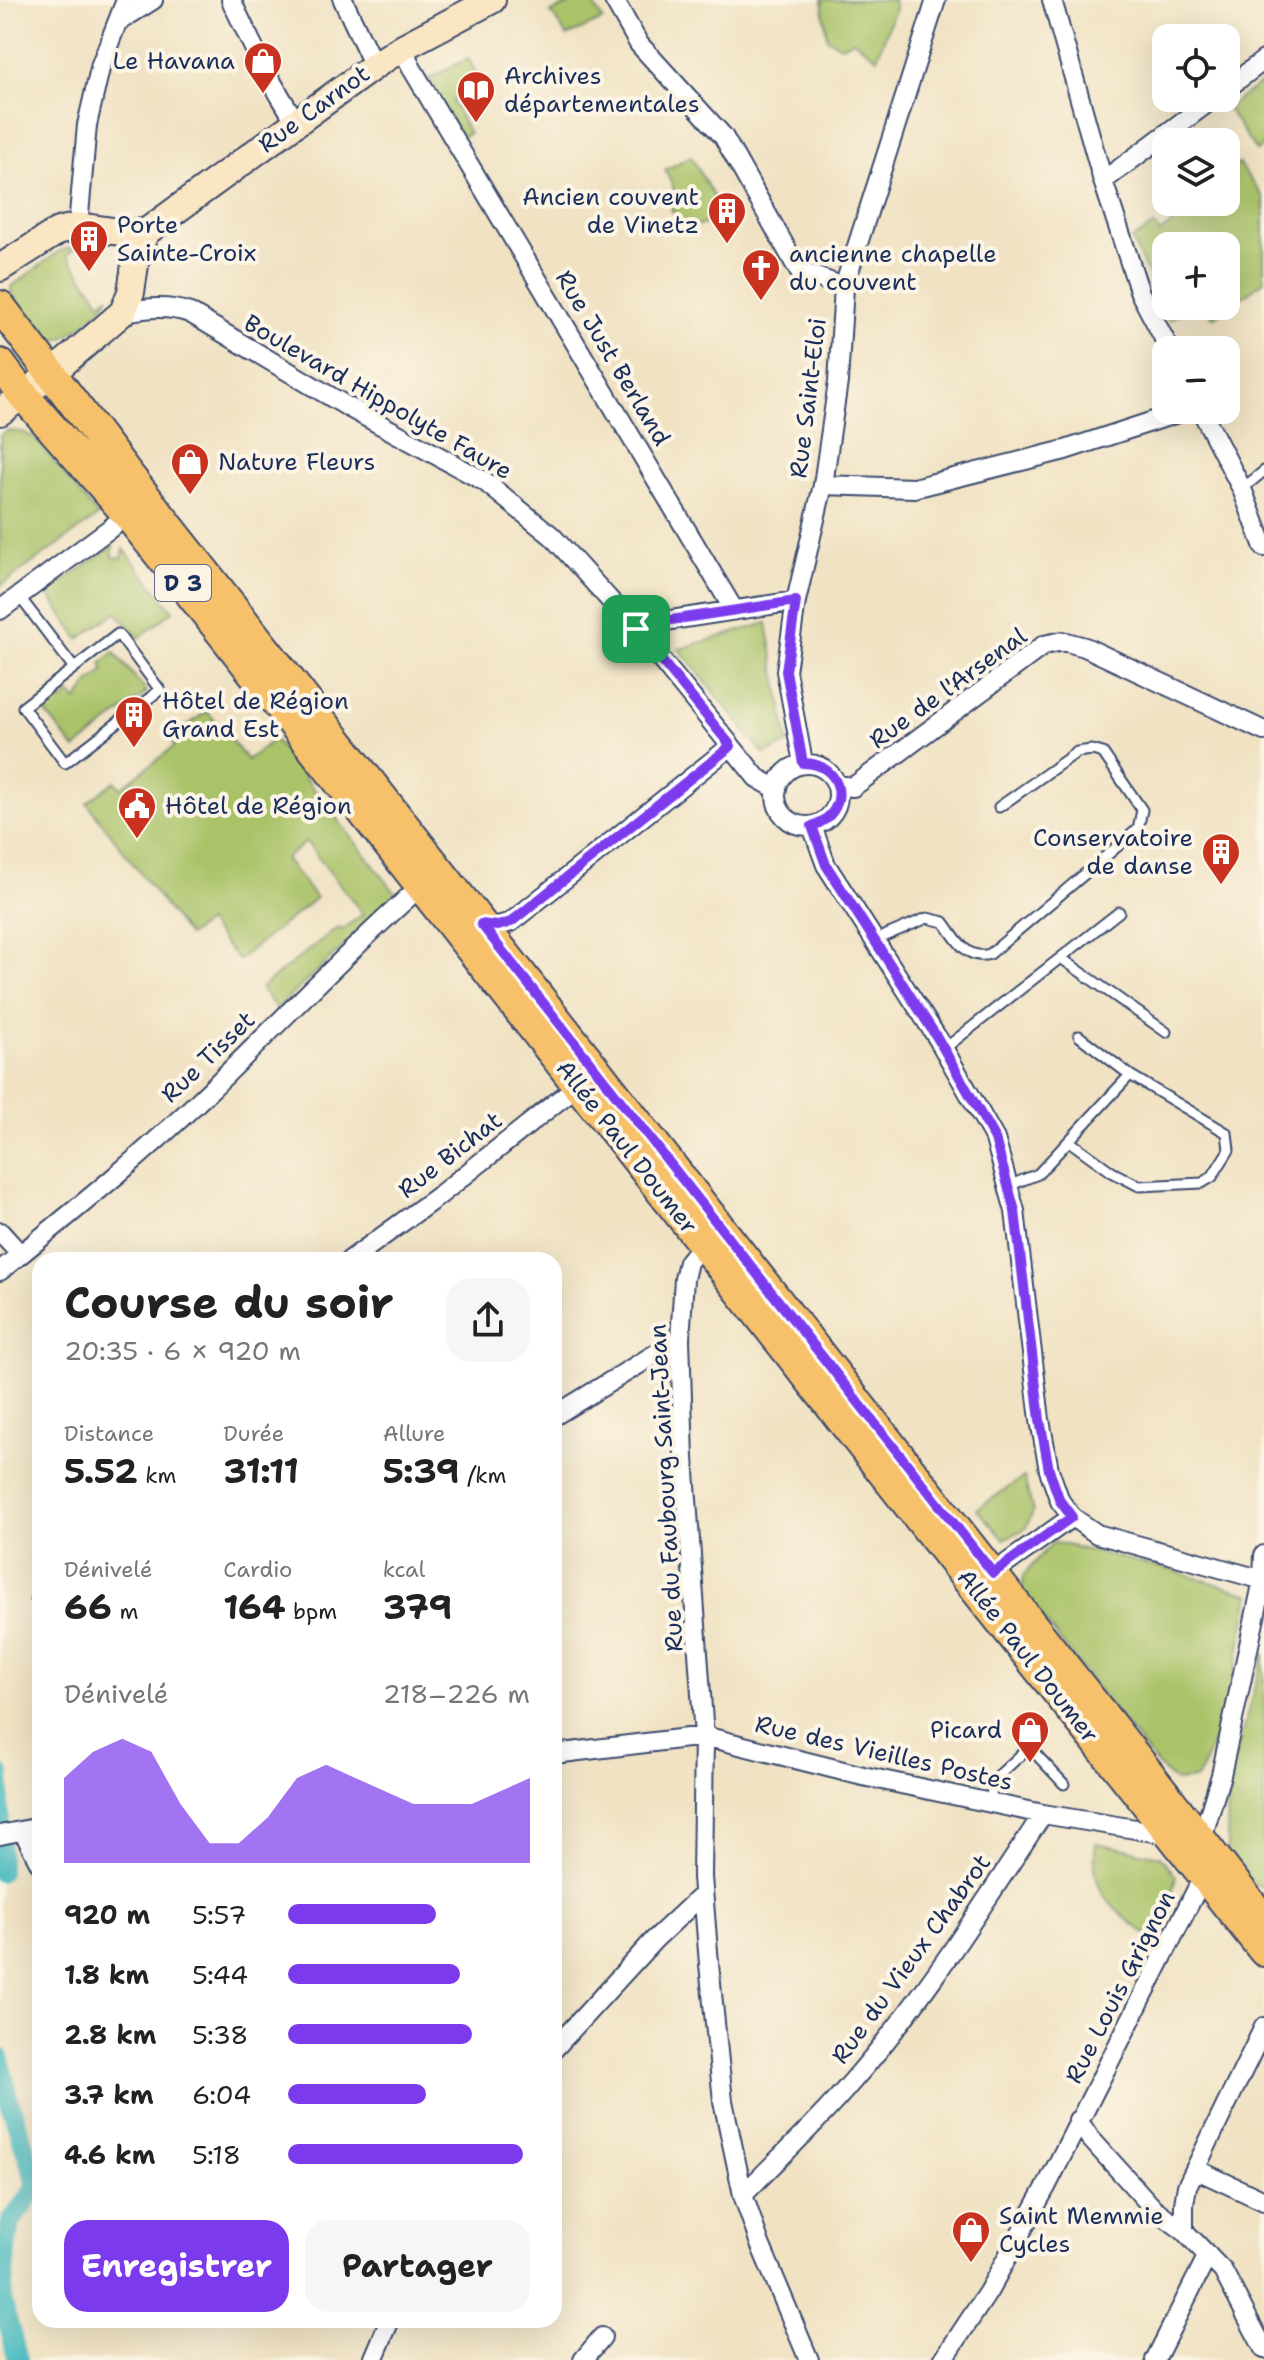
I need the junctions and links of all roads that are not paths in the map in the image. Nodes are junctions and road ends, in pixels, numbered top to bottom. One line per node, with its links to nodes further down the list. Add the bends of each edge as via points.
1 (126, 0): 9 (street)
2 (153, 0): 9 (street)
3 (231, 0): 15 (street)
4 (343, 0): 12 (street)
5 (492, 0): 10 (main road, Rue Carnot)
6 (614, 0): 20 (street, via 639,44 723,136 799,271)
7 (936, 0): 20 (street, Rue Saint-Eloi)
8 (1052, 0): 16 (street)
9 (118, 22): 17 (street, via 101,64 87,125)
10 (403, 47): 12 (main road, Rue Carnot); 37 (street, Rue Just Berland)
11 (1264, 60): 13 (street)
12 (374, 66): 15 (main road, Rue Carnot)
13 (1240, 78)
14 (1195, 112): 16 (street)
15 (295, 121): 18 (main road, Rue Carnot)
16 (1103, 181): 23 (street, via 1140,293)
17 (85, 227): 18 (main road); 19 (main road, via 58,231); 21 (main road, via 116,249 124,263)
18 (146, 232): 21 (main road)
19 (0, 268)
20 (844, 287): 30 (street, Rue Saint-Eloi, via 838,382)
21 (127, 302): 25 (main road); 38 (street, Boulevard Hippolyte Faure, via 190,313 484,481 552,536)
22 (0, 306): 25 (main road, D 3)
23 (1163, 336)
24 (0, 364): 26 (main road, D 3)
25 (51, 374): 26 (main road); 49 (main road, D 3)
26 (12, 404): 32 (main road, Allée Paul Doumer / D 3)
27 (1152, 421): 30 (street, via 1065,450 914,488)
28 (1208, 424): 31 (street)
29 (1264, 471): 31 (lane)
30 (823, 485): 35 (street, Rue Saint-Eloi)
31 (1242, 489): 33 (street)
32 (128, 515): 34 (street); 47 (main road, Allée Paul Doumer / D 3)
33 (1264, 547)
34 (19, 596): 36 (street); 39 (lane)
35 (796, 601): 37 (street); 42 (street, Rue Saint-Eloi, via 786,671)
36 (0, 610)
37 (734, 610): 38 (street)
38 (636, 629): 41 (street, Boulevard Hippolyte Faure)
39 (74, 668): 39 (lane, via 23,707 65,763 160,690 118,634)
40 (1264, 731): 43 (street, Rue de l'Arsenal, via 1063,641 1044,645 853,787)
41 (731, 746): 44 (street, Boulevard Hippolyte Faure, via 757,778); 49 (street, via 511,922)
42 (803, 763): 43 (street, via 828,770); 44 (street, via 786,772)
43 (837, 785): 46 (street, via 837,806)
44 (777, 789): 46 (street, via 785,816)
45 (999, 807): 50 (lane, via 1077,752 1092,750 1103,753 1142,810 1138,829 990,954 967,953 944,922 927,918)
46 (812, 826): 50 (street, via 826,865)
47 (421, 886): 56 (main road, Allée Paul Doumer / D 3); 62 (street, Rue Tisset, via 202,1099)
48 (1119, 912): 51 (lane)
49 (481, 924): 68 (main road, D 3)
50 (875, 940): 54 (street)
51 (1061, 958): 52 (lane); 54 (lane)
52 (1166, 1032)
53 (1079, 1036): 55 (lane)
54 (944, 1049): 58 (street, via 995,1139)
55 (1130, 1075): 57 (lane); 57 (lane, via 1227,1133 1229,1150 1212,1177 1202,1183 1139,1186)
56 (578, 1085): 60 (main road, Allée Paul Doumer / D 3); 61 (street, Rue Bichat)
57 (1069, 1141): 58 (lane, via 1038,1174)
58 (1008, 1186): 66 (street, via 1049,1470)
59 (0, 1232): 62 (street)
60 (703, 1243): 64 (street, Rue du Faubourg Saint-Jean, via 688,1262); 76 (main road, Allée Paul Doumer / D 3)
61 (361, 1252)
62 (20, 1254): 63 (street, Rue Tisset)
63 (0, 1271)
64 (680, 1339): 65 (street); 70 (street, Rue du Faubourg Saint-Jean)
65 (562, 1411)
66 (1072, 1517): 68 (street); 69 (street, via 1097,1534)
67 (1264, 1555): 69 (street)
68 (993, 1573): 77 (main road, D 3)
69 (1263, 1582): 77 (street)
70 (704, 1736): 71 (street, Rue des Vieilles Postes); 73 (street, Rue des Vieilles Postes); 80 (street, Rue du Faubourg Saint-Jean)
71 (562, 1753)
72 (1064, 1784): 73 (lane, via 1032,1750 1025,1751 998,1776)
73 (988, 1802): 74 (street, Rue des Vieilles Postes)
74 (1043, 1814): 76 (street, Rue des Vieilles Postes); 87 (street, Rue du Vieux Chabrot, via 898,2026 850,2085)
75 (18, 1831): 78 (street)
76 (1171, 1834): 77 (street, Rue des Vieilles Postes); 79 (main road, Allée Paul Doumer / D 3)
77 (1202, 1838): 79 (street); 81 (main road, D 3)
78 (32, 1852)
79 (1204, 1875): 81 (main road, Allée Paul Doumer / D 3); 85 (street, Rue Louis Grignon)
80 (703, 1894): 84 (street); 87 (street, Rue du Faubourg Saint-Jean, via 723,2101)
81 (1247, 1907): 82 (main road, D 3)
82 (1264, 1951)
83 (1264, 2027): 86 (street)
84 (562, 2040)
85 (1078, 2120): 89 (street, via 1153,2208); 97 (street, Rue Louis Grignon, via 995,2281)
86 (1195, 2169): 88 (street); 89 (street, via 1187,2186)
87 (743, 2195): 96 (street, Rue du Faubourg Saint-Jean)
88 (1264, 2201)
89 (1184, 2231): 90 (street)
90 (1208, 2255): 93 (street, via 1223,2271); 98 (street)
91 (387, 2328): 94 (street)
92 (602, 2337): 95 (street)
93 (1264, 2349)
94 (373, 2360)
95 (583, 2360)
96 (809, 2360)
97 (943, 2360)
98 (1155, 2360)

